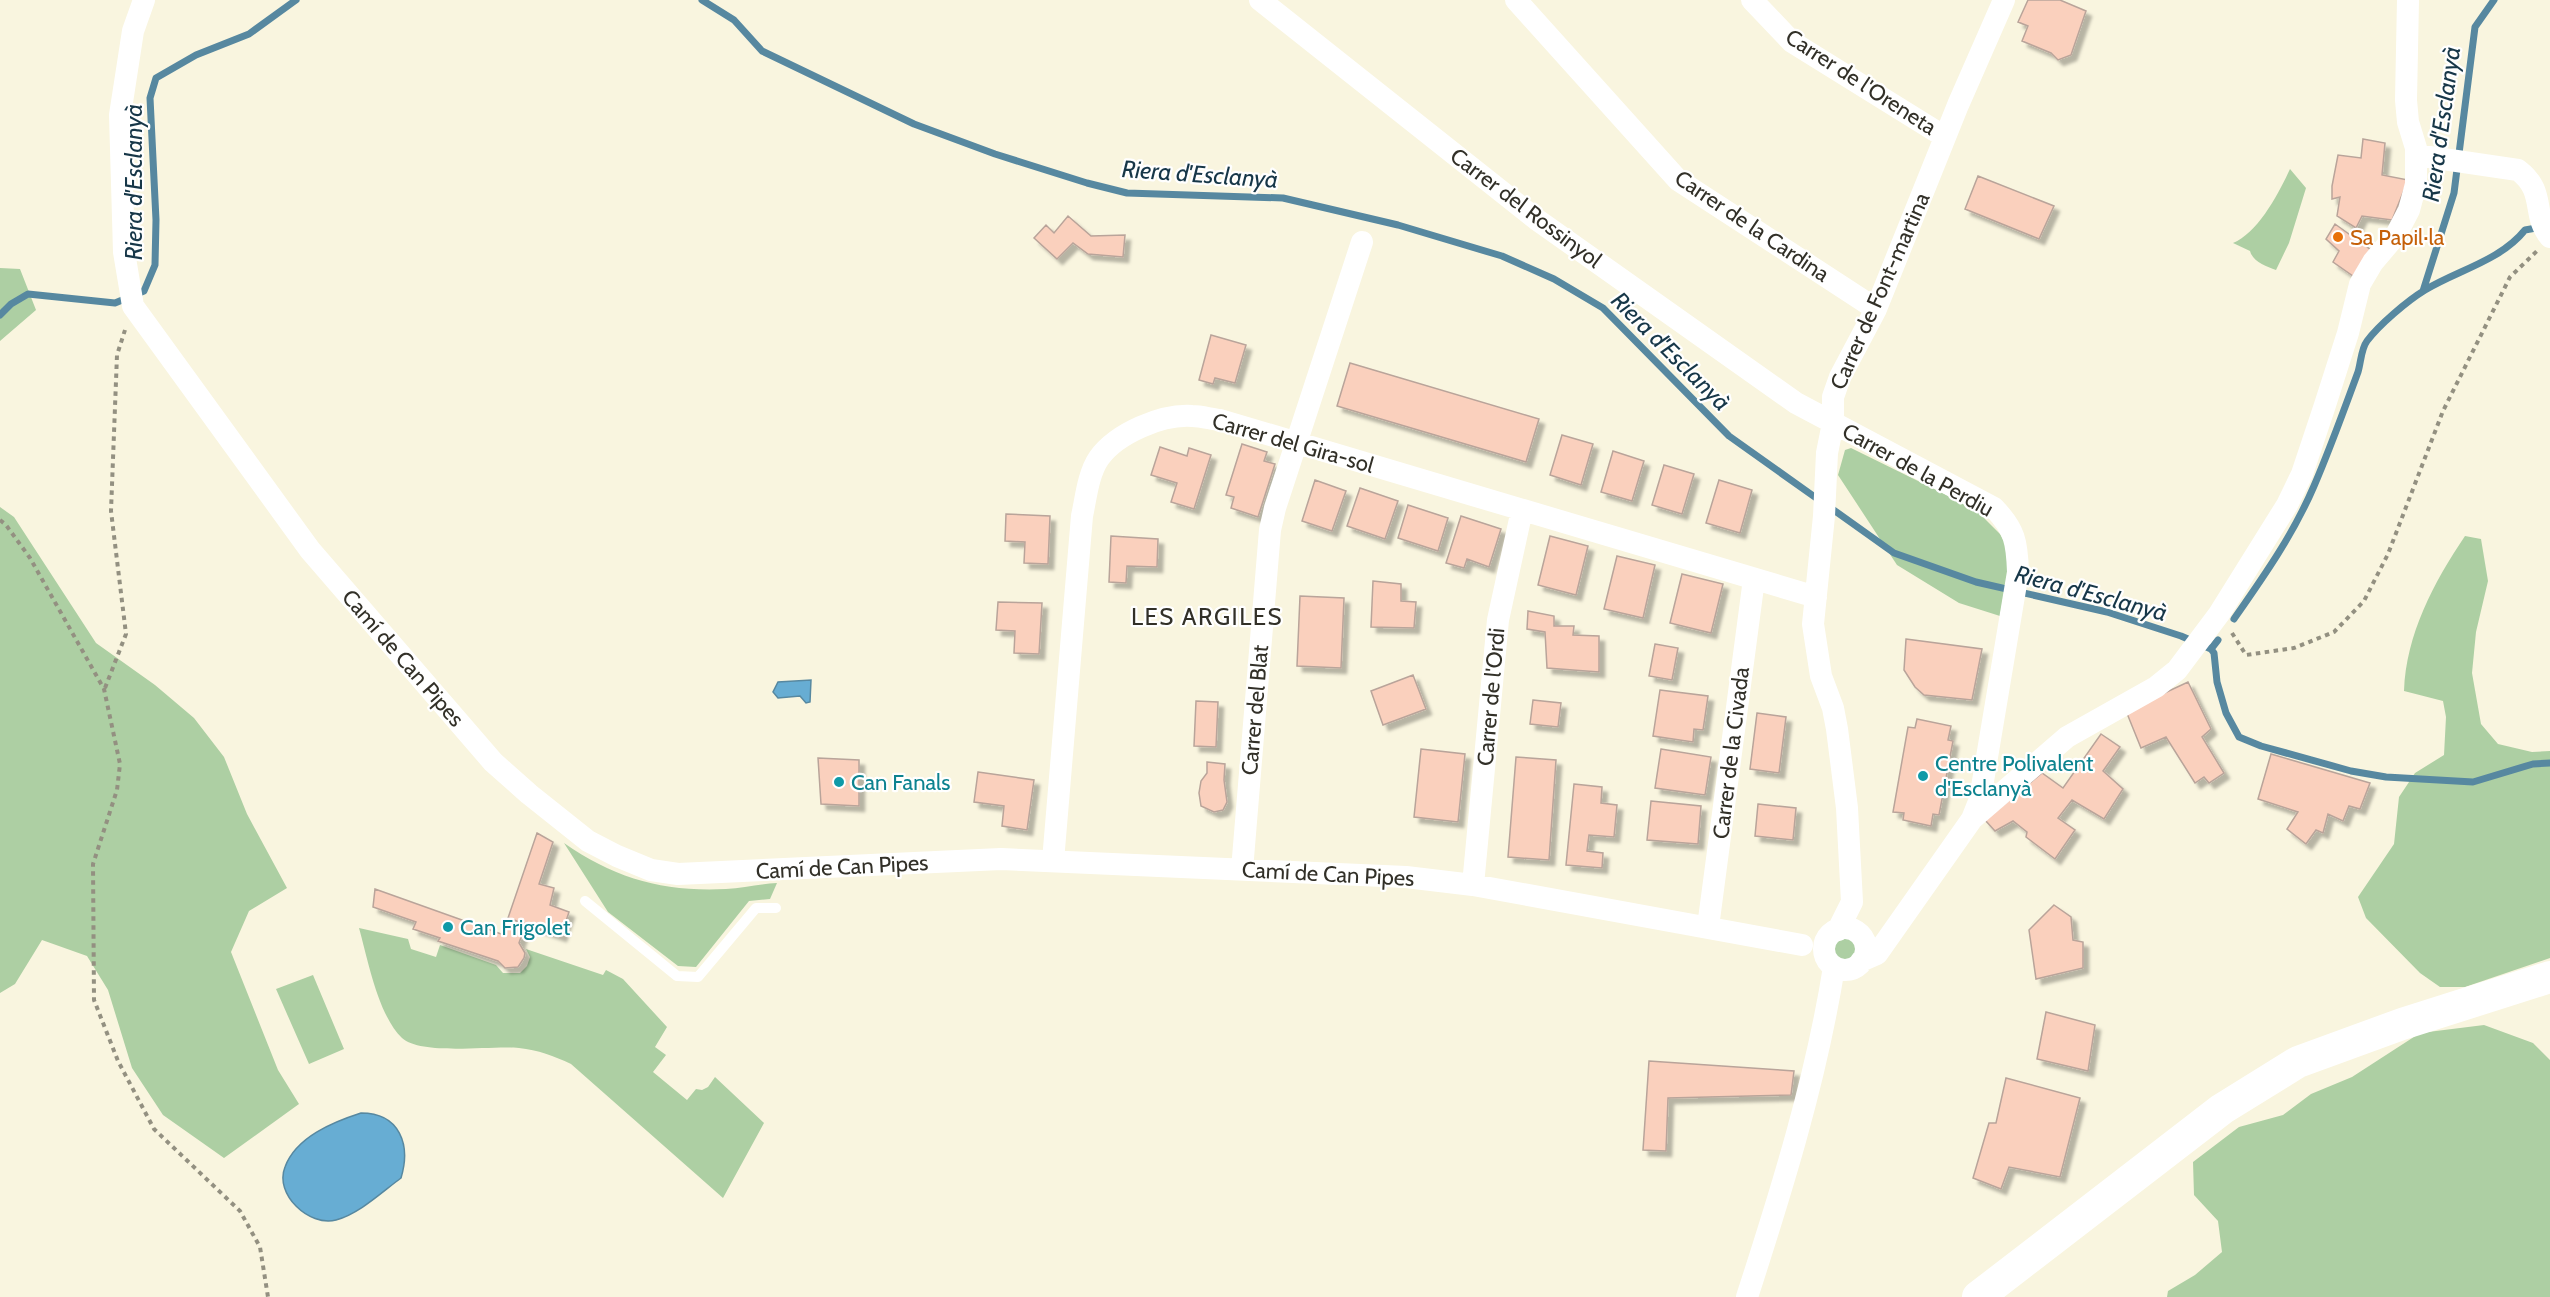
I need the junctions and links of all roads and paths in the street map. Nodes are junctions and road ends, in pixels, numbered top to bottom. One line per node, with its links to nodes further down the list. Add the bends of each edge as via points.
1 (144, 0): 11 (street, via 133,31 120,114 124,252)
2 (1260, 0): 13 (street, Carrer del Rossinyol, via 1536,219 1796,403)
3 (1516, 0): 12 (street, Carrer de la Cardina, via 1678,180)
4 (1752, 0): 7 (street, Carrer de l'Oreneta, via 1792,42)
5 (2004, 0): 7 (street, Carrer de Font-martina)
6 (2408, 0): 8 (street, via 2406,100)
7 (1945, 137): 12 (street, Carrer de Font-martina)
8 (2416, 155): 9 (street, via 2518,170 2530,179); 19 (street, via 2416,184 2409,210 2360,284 2302,474 2265,542)
9 (2545, 233): 19 (path, via 2510,277 2443,411 2388,554 2364,601 2334,632 2294,648 2246,655)
10 (1362, 242): 14 (street, Carrer del Blat)
11 (131, 298): 20 (path, via 117,356 111,511 126,634); 24 (street, Camí de Can Pipes, via 310,550 493,762 588,841 651,870 678,874 1001,859)
12 (1876, 309): 13 (street, Carrer de Font-martina, via 1840,376 1833,397)
13 (1833, 423): 18 (street, Carrer de Font-martina, via 1827,453); 21 (street, Carrer de la Perdiu, via 1994,508 2014,533 2018,575)
14 (1296, 443): 15 (street, Carrer del Gira-sol); 24 (street, Carrer del Gira-sol, via 1220,420 1192,416 1139,427 1098,458 1082,516); 25 (street, Carrer del Blat, via 1270,530)
15 (1522, 510): 17 (street, Carrer del Gira-sol); 26 (street, Carrer de l'Ordi, via 1498,620)
16 (0, 520): 20 (path, via 30,558)
17 (1754, 579): 18 (street, Carrer del Gira-sol); 29 (street, Carrer de la Civada)
18 (1816, 597): 30 (street, Carrer de Font-martina, via 1815,646 1837,729 1849,842 1852,902)
19 (2213, 622): 22 (street, via 2177,670 2156,687 2067,737)
20 (104, 689): 34 (path, via 120,764 117,790 93,864 94,1000 118,1061 154,1129 240,1211 260,1247)
21 (1986, 763): 22 (street, via 1989,778 1999,783); 23 (street, Carrer de la Perdiu)
22 (2026, 771): 23 (street)
23 (1972, 819): 32 (street, via 1877,954)
24 (1053, 861): 25 (street, Camí de Can Pipes)
25 (1242, 870): 26 (street, Camí de Can Pipes, via 1406,877)
26 (1473, 885): 29 (street, Camí de Can Pipes)
27 (585, 901): 28 (lane, via 677,976 698,977 756,908)
28 (776, 908)
29 (1708, 927): 31 (street, Camí de Can Pipes)
30 (1835, 931): 31 (street); 32 (street, via 1825,942 1824,951); 32 (street, via 1850,928 1862,937 1865,951)
31 (1802, 945): 32 (street, Camí de Can Pipes)
32 (1844, 965): 35 (street, via 1823,1025 1791,1156)
33 (2550, 977): 36 (street, via 2298,1062 2222,1109)
34 (268, 1297)
35 (1747, 1297)
36 (1978, 1297)

